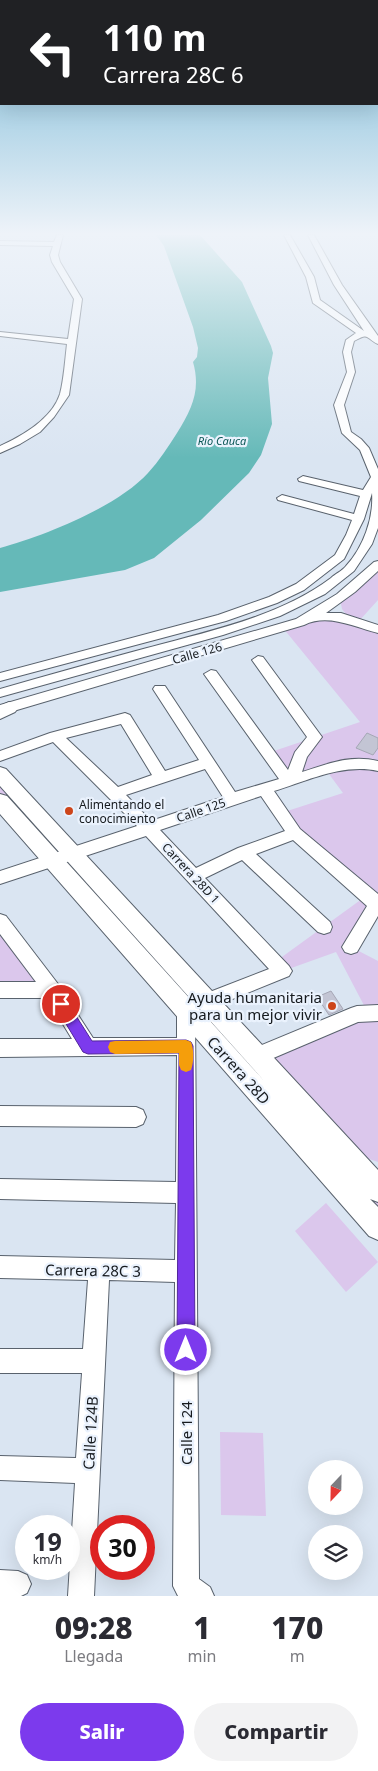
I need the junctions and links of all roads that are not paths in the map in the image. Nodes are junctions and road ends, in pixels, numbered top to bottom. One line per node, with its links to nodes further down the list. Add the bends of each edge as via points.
1 (76, 309): 7 (street)
2 (330, 309): 4 (street)
3 (352, 309): 4 (street)
4 (366, 333): 6 (street); 9 (street, via 349,342 347,352 351,372 339,405 347,432 365,450)
5 (0, 334): 7 (street)
6 (378, 341)
7 (71, 342): 8 (street, via 64,395 51,415 37,430)
8 (0, 450)
9 (376, 477): 11 (street); 23 (street, via 378,503 366,544 350,569 321,591 276,614)
10 (303, 479): 11 (street)
11 (366, 494): 13 (street)
12 (282, 498): 13 (street)
13 (359, 519): 21 (street, via 340,557 300,587 273,600 222,618)
14 (378, 564): 15 (street, Calle 126)
15 (340, 600): 16 (street, Calle 126); 17 (street, via 342,609)
16 (312, 617): 17 (street); 24 (street, Calle 126)
17 (350, 618): 18 (street)
18 (378, 629)
19 (258, 660): 31 (street, via 315,737 300,755)
20 (211, 674): 31 (street)
21 (3, 678)
22 (160, 689): 27 (street)
23 (0, 693)
24 (3, 710)
25 (55, 736): 26 (street); 30 (street, via 125,718); 33 (street, Carrera 28D 1)
26 (0, 756)
27 (208, 762): 30 (street); 34 (street)
28 (378, 766): 31 (street, Calle 125, via 347,763)
29 (0, 774): 39 (street, Carrera 28D)
30 (161, 777): 33 (street)
31 (291, 780): 32 (street, Calle 125)
32 (264, 788): 34 (street, Calle 125); 37 (street)
33 (115, 793): 36 (street, Carrera 28D 1)
34 (232, 799): 36 (street, Calle 125)
35 (0, 801): 40 (street, Carrera 28D)
36 (148, 828): 39 (street, Calle 125); 41 (street, Carrera 28D 1)
37 (296, 834): 38 (street); 43 (street)
38 (244, 852): 41 (street); 45 (street)
39 (73, 855): 40 (street, Calle 125); 49 (street, Carrera 28D)
40 (52, 860): 42 (street, Calle 125); 49 (street, Carrera 28D)
41 (194, 876): 49 (street, Carrera 28D 1, via 283,970)
42 (0, 878)
43 (377, 903): 46 (street)
44 (0, 921): 48 (street)
45 (324, 927)
46 (351, 947)
47 (0, 990): 48 (street)
48 (52, 990): 52 (street)
49 (197, 1006): 51 (street, Calle 124); 54 (street, Carrera 28D); 60 (street, Carrera 28D)
50 (373, 1013): 54 (street, via 356,1014)
51 (186, 1046): 52 (street); 59 (street, Calle 124)
52 (88, 1047): 53 (street)
53 (0, 1048)
54 (257, 1056): 58 (street, Carrera 28D)
55 (0, 1116): 56 (street)
56 (136, 1118)
57 (0, 1189): 59 (street)
58 (378, 1189)
59 (186, 1193): 63 (street, Calle 124)
60 (378, 1227)
61 (0, 1267): 62 (street, Carrera 28C 3)
62 (99, 1270): 63 (street, Carrera 28C 3); 65 (street, Calle 124B)
63 (186, 1271): 68 (street, Calle 124)
64 (0, 1361): 65 (street)
65 (94, 1361): 67 (street, Calle 124B)
66 (0, 1468): 67 (street)
67 (88, 1472): 69 (street, Calle 124B)
68 (194, 1591)
69 (81, 1596)

